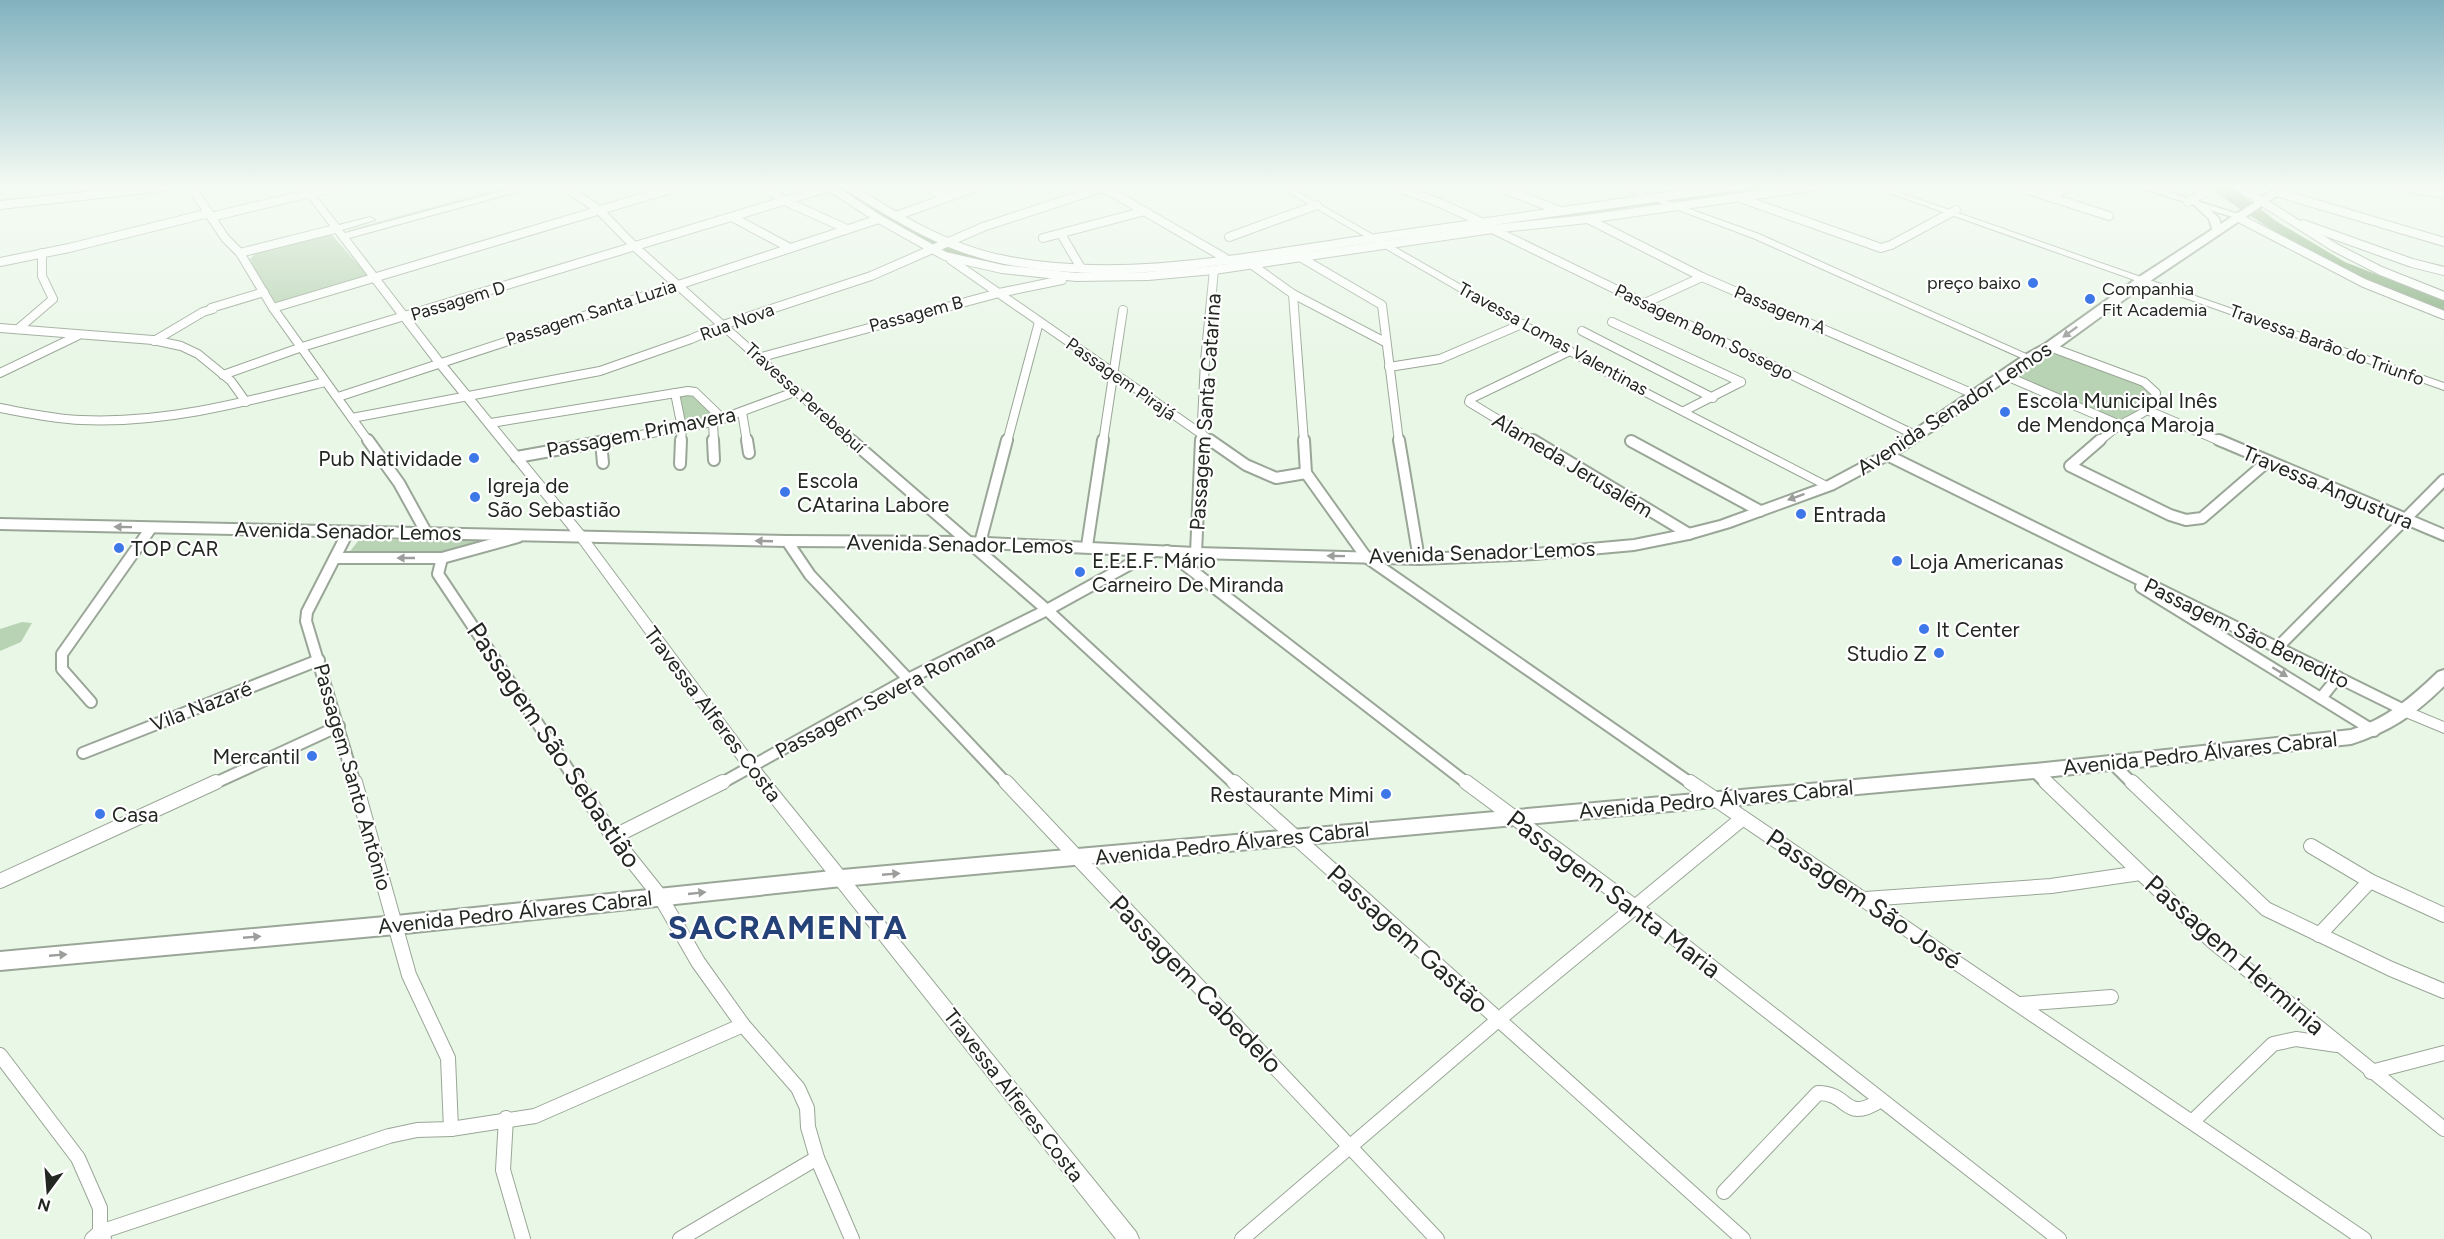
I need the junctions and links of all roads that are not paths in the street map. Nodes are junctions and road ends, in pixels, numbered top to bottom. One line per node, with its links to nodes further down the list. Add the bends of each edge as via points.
1 (87, 243): 30 (street)
2 (230, 243): 31 (street)
3 (290, 243): 31 (street)
4 (347, 243): 40 (street, Travessa Alferes Costa)
5 (486, 243): 40 (street)
6 (631, 243): 27 (street, Travessa Perebebuí)
7 (649, 243): 27 (street, Passagem D)
8 (780, 243): 28 (street)
9 (806, 243): 28 (street, Passagem Santa Luzia)
10 (922, 243): 29 (street)
11 (946, 243): 29 (street, Rua Nova); 37 (street, via 1004,260)
12 (1066, 243): 37 (street)
13 (1200, 243): 34 (street)
14 (1364, 243): 34 (street)
15 (1372, 243): 33 (street)
16 (1384, 243): 56 (street, Travessa Lomas Valentinas)
17 (1521, 243): 49 (street, Passagem Bom Sossego)
18 (1634, 243): 42 (street, Passagem A)
19 (1771, 243): 69 (street)
20 (1866, 243): 21 (street, via 1881,248)
21 (1895, 243)
22 (2044, 243): 43 (street, Travessa Barão do Triunfo)
23 (2197, 243): 43 (main road, Avenida Senador Lemos)
24 (2286, 243): 52 (street, via 2368,286)
25 (2326, 243): 48 (street, via 2381,272)
26 (2355, 243): 39 (street)
27 (635, 247): 44 (street, Travessa Perebebuí); 53 (street, Passagem D)
28 (790, 248): 44 (street, Passagem Santa Luzia)
29 (933, 249): 32 (street); 57 (street, Rua Nova, via 871,276)
30 (42, 253): 35 (street); 59 (street, via 42,276 53,299)
31 (240, 253): 45 (street)
32 (945, 256): 41 (street, via 1002,269); 46 (street, Passagem Pirajá)
33 (1300, 257): 36 (street); 63 (street, via 1382,305)
34 (1226, 258): 37 (street, via 1152,267)
35 (0, 262)
36 (1251, 264): 38 (street); 47 (street)
37 (1081, 268)
38 (1214, 270): 41 (street); 97 (street, Passagem Santa Catarina)
39 (2444, 271)
40 (376, 276): 50 (street); 53 (street, Travessa Alferes Costa)
41 (1076, 277): 46 (street, Passagem B)
42 (1702, 277): 49 (street); 81 (street, Passagem A)
43 (2145, 278): 65 (main road, Avenida Senador Lemos, one-way to 65); 67 (street, Travessa Barão do Triunfo)
44 (678, 284): 57 (street, Travessa Perebebuí); 70 (street, Passagem Santa Luzia)
45 (264, 292): 50 (street); 62 (street, via 211,308)
46 (999, 293): 54 (street, Passagem Pirajá); 68 (street, Passagem B)
47 (1293, 294): 63 (street); 107 (street)
48 (2444, 296)
49 (1645, 303): 96 (street, Passagem Bom Sossego)
50 (273, 308): 64 (street)
51 (1123, 310): 72 (street)
52 (2444, 315)
53 (406, 316): 64 (street, Passagem D); 70 (street, Travessa Alferes Costa)
54 (1039, 322): 72 (street, Passagem Pirajá); 121 (street)
55 (1612, 322): 84 (street, via 1741,382)
56 (1522, 324): 66 (street, Travessa Lomas Valentinas); 71 (street, via 1440,359)
57 (723, 325): 68 (street, Travessa Perebebuí); 83 (street, Rua Nova, via 600,371)
58 (0, 328): 59 (street)
59 (18, 330): 61 (street)
60 (1582, 331): 84 (street)
61 (77, 336): 62 (street); 73 (street)
62 (154, 340): 74 (street, via 190,350)
63 (1385, 342): 71 (street)
64 (302, 347): 74 (street, Passagem D); 77 (street)
65 (2050, 347): 69 (main road, Avenida Senador Lemos); 87 (street, via 2150,385 2156,396)
66 (1570, 351): 88 (street, Travessa Lomas Valentinas); 116 (street, Alameda Jerusalém, via 1469,402)
67 (2361, 355): 76 (street, Travessa Barão do Triunfo); 78 (street, Travessa Barão do Triunfo)
68 (758, 358): 79 (street, Travessa Perebebuí)
69 (2030, 358): 75 (main road, Avenida Senador Lemos)
70 (439, 362): 82 (street, Passagem Santa Luzia); 83 (street, Travessa Alferes Costa)
71 (1389, 367): 129 (street)
72 (1112, 371): 97 (street, Passagem Pirajá); 122 (street)
73 (0, 374)
74 (223, 375): 85 (street)
75 (2004, 375): 81 (main road, Avenida Senador Lemos); 94 (street)
76 (2444, 381)
77 (325, 382): 82 (street); 85 (street)
78 (2444, 387)
79 (797, 391): 89 (street, Passagem Primavera); 121 (street, Travessa Perebebuí)
80 (675, 393): 91 (street, via 694,392); 93 (street); 95 (street)
81 (1976, 395): 96 (main road, Avenida Senador Lemos)
82 (338, 397): 90 (street)
83 (469, 397): 90 (street, Rua Nova); 93 (street, Travessa Alferes Costa)
84 (1713, 398): 88 (street)
85 (246, 402): 86 (street, via 180,415 113,421)
86 (0, 408)
87 (2147, 410): 94 (street); 104 (street, Travessa Angustura)
88 (1684, 411): 109 (street, Travessa Lomas Valentinas)
89 (742, 412): 91 (street, Passagem Primavera); 100 (street)
90 (352, 418): 115 (street, via 399,483)
91 (723, 419): 92 (street, Passagem Primavera)
92 (713, 422): 95 (street, Passagem Primavera); 103 (street)
93 (491, 423): 102 (street, Travessa Alferes Costa)
94 (2120, 425): 104 (street, via 2070,466 2184,520 2202,518)
95 (682, 428): 99 (street, Passagem Primavera); 106 (street)
96 (1915, 435): 101 (main road, Avenida Senador Lemos)
97 (1202, 436): 107 (street, Passagem Pirajá, via 1269,476 1284,478); 124 (street, Passagem Santa Catarina)
98 (1631, 441): 110 (street)
99 (601, 442): 102 (street, Passagem Primavera); 105 (street)
100 (749, 453)
101 (1887, 455): 109 (main road, Avenida Senador Lemos); 125 (street, Passagem São Benedito)
102 (517, 457): 118 (street, Travessa Alferes Costa)
103 (714, 460)
104 (2268, 461): 111 (street, Travessa Angustura)
105 (603, 463)
106 (680, 464)
107 (1306, 473): 126 (street, Passagem São José)
108 (2444, 480): 111 (street)
109 (1829, 486): 110 (main road, Avenida Senador Lemos, one-way to 110)
110 (1760, 511): 116 (main road, Avenida Senador Lemos)
111 (2407, 520): 119 (street, Travessa Angustura); 131 (street, via 2396,526)
112 (0, 524): 113 (main road, Avenida Senador Lemos, one-way to 112)
113 (152, 528): 114 (main road, Avenida Senador Lemos); 137 (street, via 62,654 62,669)
114 (348, 532): 115 (main road, Avenida Senador Lemos); 127 (street, Passagem Santo Antônio)
115 (426, 532): 117 (main road, Avenida Senador Lemos)
116 (1689, 534): 129 (main road, Avenida Senador Lemos, via 1623,546)
117 (525, 535): 118 (main road, Avenida Senador Lemos); 128 (street)
118 (580, 535): 120 (main road, Avenida Senador Lemos, one-way to 118); 144 (street, Travessa Alferes Costa)
119 (2444, 535)
120 (787, 542): 121 (main road, Avenida Senador Lemos); 134 (street, Passagem Cabedelo, via 810,575)
121 (973, 543): 122 (main road, Avenida Senador Lemos); 130 (street, Passagem Gastão)
122 (1087, 546): 123 (main road, Avenida Senador Lemos)
123 (1160, 551): 124 (main road, Avenida Senador Lemos); 130 (street, Passagem Severa Romana); 147 (street, Passagem Santa Maria)
124 (1196, 553): 126 (main road, Avenida Senador Lemos, one-way to 124)
125 (2087, 554): 131 (street, Passagem São Benedito); 136 (street, Passagem São Benedito, one-way to 136)
126 (1366, 557): 129 (main road, Avenida Senador Lemos); 146 (street, Passagem São José)
127 (335, 558): 128 (street, one-way to 127); 132 (street, Passagem Santo Antônio, via 307,612 309,633)
128 (442, 558): 149 (street, Passagem São Sebastião, via 438,574)
129 (1419, 559)
130 (1047, 610): 134 (street, Passagem Severa Romana); 150 (street, Passagem Gastão)
131 (2278, 647): 133 (street, Passagem São Benedito)
132 (319, 660): 139 (street, Passagem Santo Antônio); 142 (street, Vila Nazaré)
133 (2338, 678): 136 (street); 138 (street, Passagem São Benedito)
134 (908, 679): 144 (street, Passagem Severa Romana); 152 (street, Passagem Cabedelo)
135 (2441, 683): 138 (main road, Avenida Pedro Álvares Cabral)
136 (2321, 698): 141 (street, Passagem São Benedito)
137 (91, 702)
138 (2408, 712): 140 (street); 141 (main road, Avenida Pedro Álvares Cabral)
139 (339, 726): 155 (street); 161 (street, Passagem Santo Antônio)
140 (2444, 728)
141 (2374, 730): 143 (main road, Avenida Pedro Álvares Cabral, via 2351,737)
142 (83, 753)
143 (2112, 764): 145 (main road, Avenida Pedro Álvares Cabral); 162 (street, via 2254,900)
144 (752, 768): 149 (street, Passagem Severa Romana); 154 (street, Travessa Alferes Costa)
145 (2034, 771): 146 (main road, Avenida Pedro Álvares Cabral); 153 (street, Passagem Herminia)
146 (1716, 800): 147 (main road, Avenida Pedro Álvares Cabral); 148 (street, Passagem São José)
147 (1510, 816): 150 (main road, Avenida Pedro Álvares Cabral); 159 (street, Passagem Santa Maria)
148 (1743, 818): 158 (street, Passagem São José); 159 (street)
149 (614, 837): 157 (street, Passagem São Sebastião)
150 (1293, 837): 152 (main road, Avenida Pedro Álvares Cabral); 167 (street, Passagem Gastão)
151 (2311, 846): 156 (street)
152 (1076, 858): 154 (main road, Avenida Pedro Álvares Cabral, one-way to 152); 178 (street, Passagem Cabedelo)
153 (2140, 873): 158 (street, via 2051,886); 169 (street, Passagem Herminia, via 2212,941 2260,977)
154 (842, 878): 157 (main road, Avenida Pedro Álvares Cabral, one-way to 154); 185 (street, Travessa Alferes Costa)
155 (0, 881)
156 (2370, 881): 160 (street); 162 (street)
157 (660, 896): 161 (main road, Avenida Pedro Álvares Cabral); 168 (street, Passagem São Sebastião, via 698,962)
158 (1865, 899): 166 (street, Passagem São José)
159 (1635, 907): 167 (street); 173 (street, Passagem Santa Maria)
160 (2444, 915)
161 (396, 926): 163 (main road, Avenida Pedro Álvares Cabral, one-way to 161); 176 (street, Passagem Santo Antônio, via 409,975 448,1058)
162 (2319, 935): 164 (street)
163 (0, 961)
164 (2444, 990)
165 (2111, 997): 166 (street)
166 (2020, 1004): 175 (street, Passagem São José)
167 (1498, 1020): 178 (street); 188 (street, Passagem Gastão)
168 (743, 1025): 174 (street, via 535,1116); 179 (street, Passagem São Sebastião, via 798,1088 807,1108)
169 (2337, 1045): 172 (street, Passagem Herminia); 175 (street, via 2296,1039 2273,1044)
170 (2444, 1053): 172 (street)
171 (0, 1055): 181 (street, via 78,1158 100,1208)
172 (2371, 1072): 177 (street, Passagem Herminia)
173 (1881, 1100): 180 (street, via 1859,1111 1828,1093 1818,1093); 189 (street, Passagem Santa Maria)
174 (506, 1119): 176 (street); 182 (street, via 503,1170)
175 (2193, 1121): 190 (street, Passagem São José)
176 (451, 1129): 181 (street, via 389,1136)
177 (2444, 1130)
178 (1349, 1146): 186 (street); 187 (street, Passagem Cabedelo)
179 (817, 1158): 183 (street); 184 (street, Passagem São Sebastião)
180 (1724, 1192)
181 (99, 1237)
182 (523, 1239)
183 (680, 1239)
184 (852, 1239)
185 (1129, 1239)
186 (1242, 1239)
187 (1437, 1239)
188 (1743, 1239)
189 (2059, 1239)
190 (2364, 1239)

